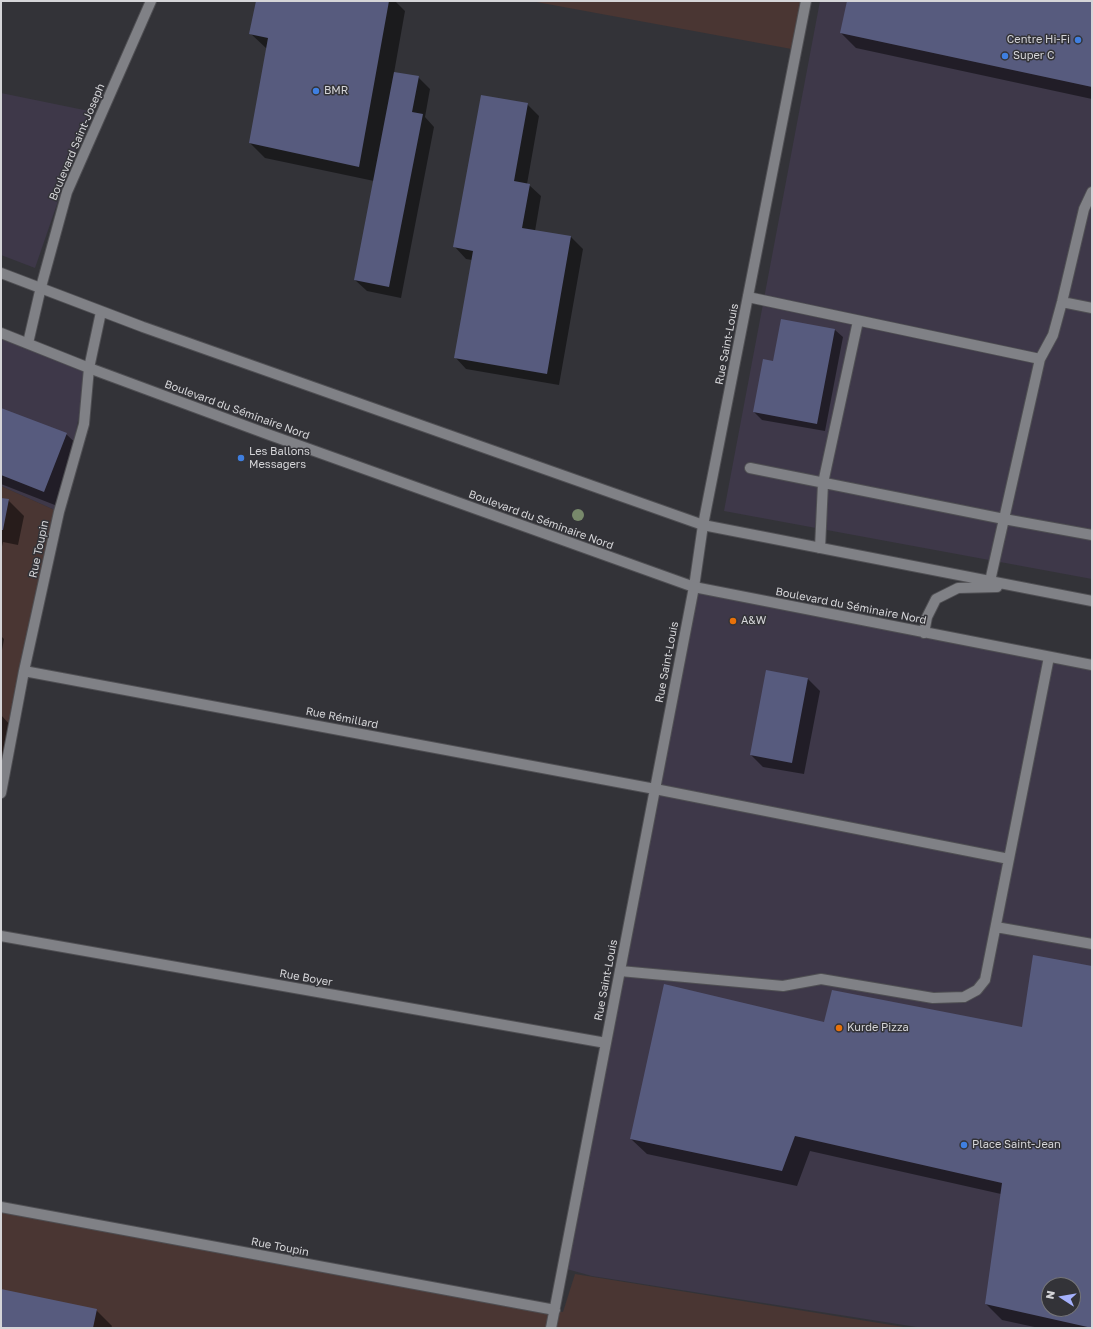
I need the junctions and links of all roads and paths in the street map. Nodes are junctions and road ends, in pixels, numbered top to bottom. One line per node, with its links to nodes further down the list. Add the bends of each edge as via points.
1 (151, 1): 5 (street, Boulevard Saint-Joseph, via 67,192)
2 (806, 1): 6 (street, Rue Saint-Louis)
3 (1092, 192): 7 (street, via 1084,209)
4 (1, 273): 5 (street)
5 (41, 287): 9 (street); 12 (street, Boulevard Saint-Joseph)
6 (748, 297): 10 (street); 18 (street, Rue Saint-Louis)
7 (1062, 302): 8 (street); 13 (street, via 1053,334)
8 (1092, 308)
9 (101, 312): 14 (street, Rue Toupin); 18 (street)
10 (858, 321): 13 (street); 16 (street)
11 (1, 333): 12 (street, Boulevard du Séminaire Nord)
12 (28, 343): 14 (street, Boulevard du Séminaire Nord)
13 (1040, 359): 17 (street)
14 (89, 368): 23 (street, Boulevard du Séminaire Nord); 28 (street, Rue Toupin, via 84,424 59,512)
15 (750, 468): 16 (street)
16 (824, 483): 17 (street); 20 (street)
17 (1004, 519): 19 (street); 21 (street)
18 (703, 525): 20 (street); 23 (street, Rue Saint-Louis)
19 (1092, 535)
20 (820, 548): 21 (street)
21 (990, 581): 22 (street)
22 (1015, 586): 24 (street); 25 (street, via 958,588 936,599 927,617)
23 (694, 587): 25 (street, Boulevard du Séminaire Nord); 29 (street, Rue Saint-Louis)
24 (1092, 601)
25 (924, 633): 26 (street, Boulevard du Séminaire Nord)
26 (1049, 657): 27 (street, Boulevard du Séminaire Nord); 31 (street)
27 (1092, 665)
28 (24, 671): 29 (street, Rue Rémillard); 30 (street, Rue Toupin)
29 (655, 789): 31 (street, Rue Rémillard); 35 (street, Rue Saint-Louis)
30 (1, 793)
31 (1009, 859): 32 (street)
32 (996, 927): 34 (street); 35 (street, via 985,980 977,990 964,997 933,998 821,978 783,986)
33 (1, 936): 36 (street, Rue Boyer)
34 (1092, 944)
35 (620, 971): 36 (street, Rue Saint-Louis)
36 (606, 1044): 38 (street, Rue Saint-Louis)
37 (1, 1207): 38 (street, Rue Toupin)
38 (554, 1310): 39 (street, Rue Saint-Louis)
39 (551, 1328)

